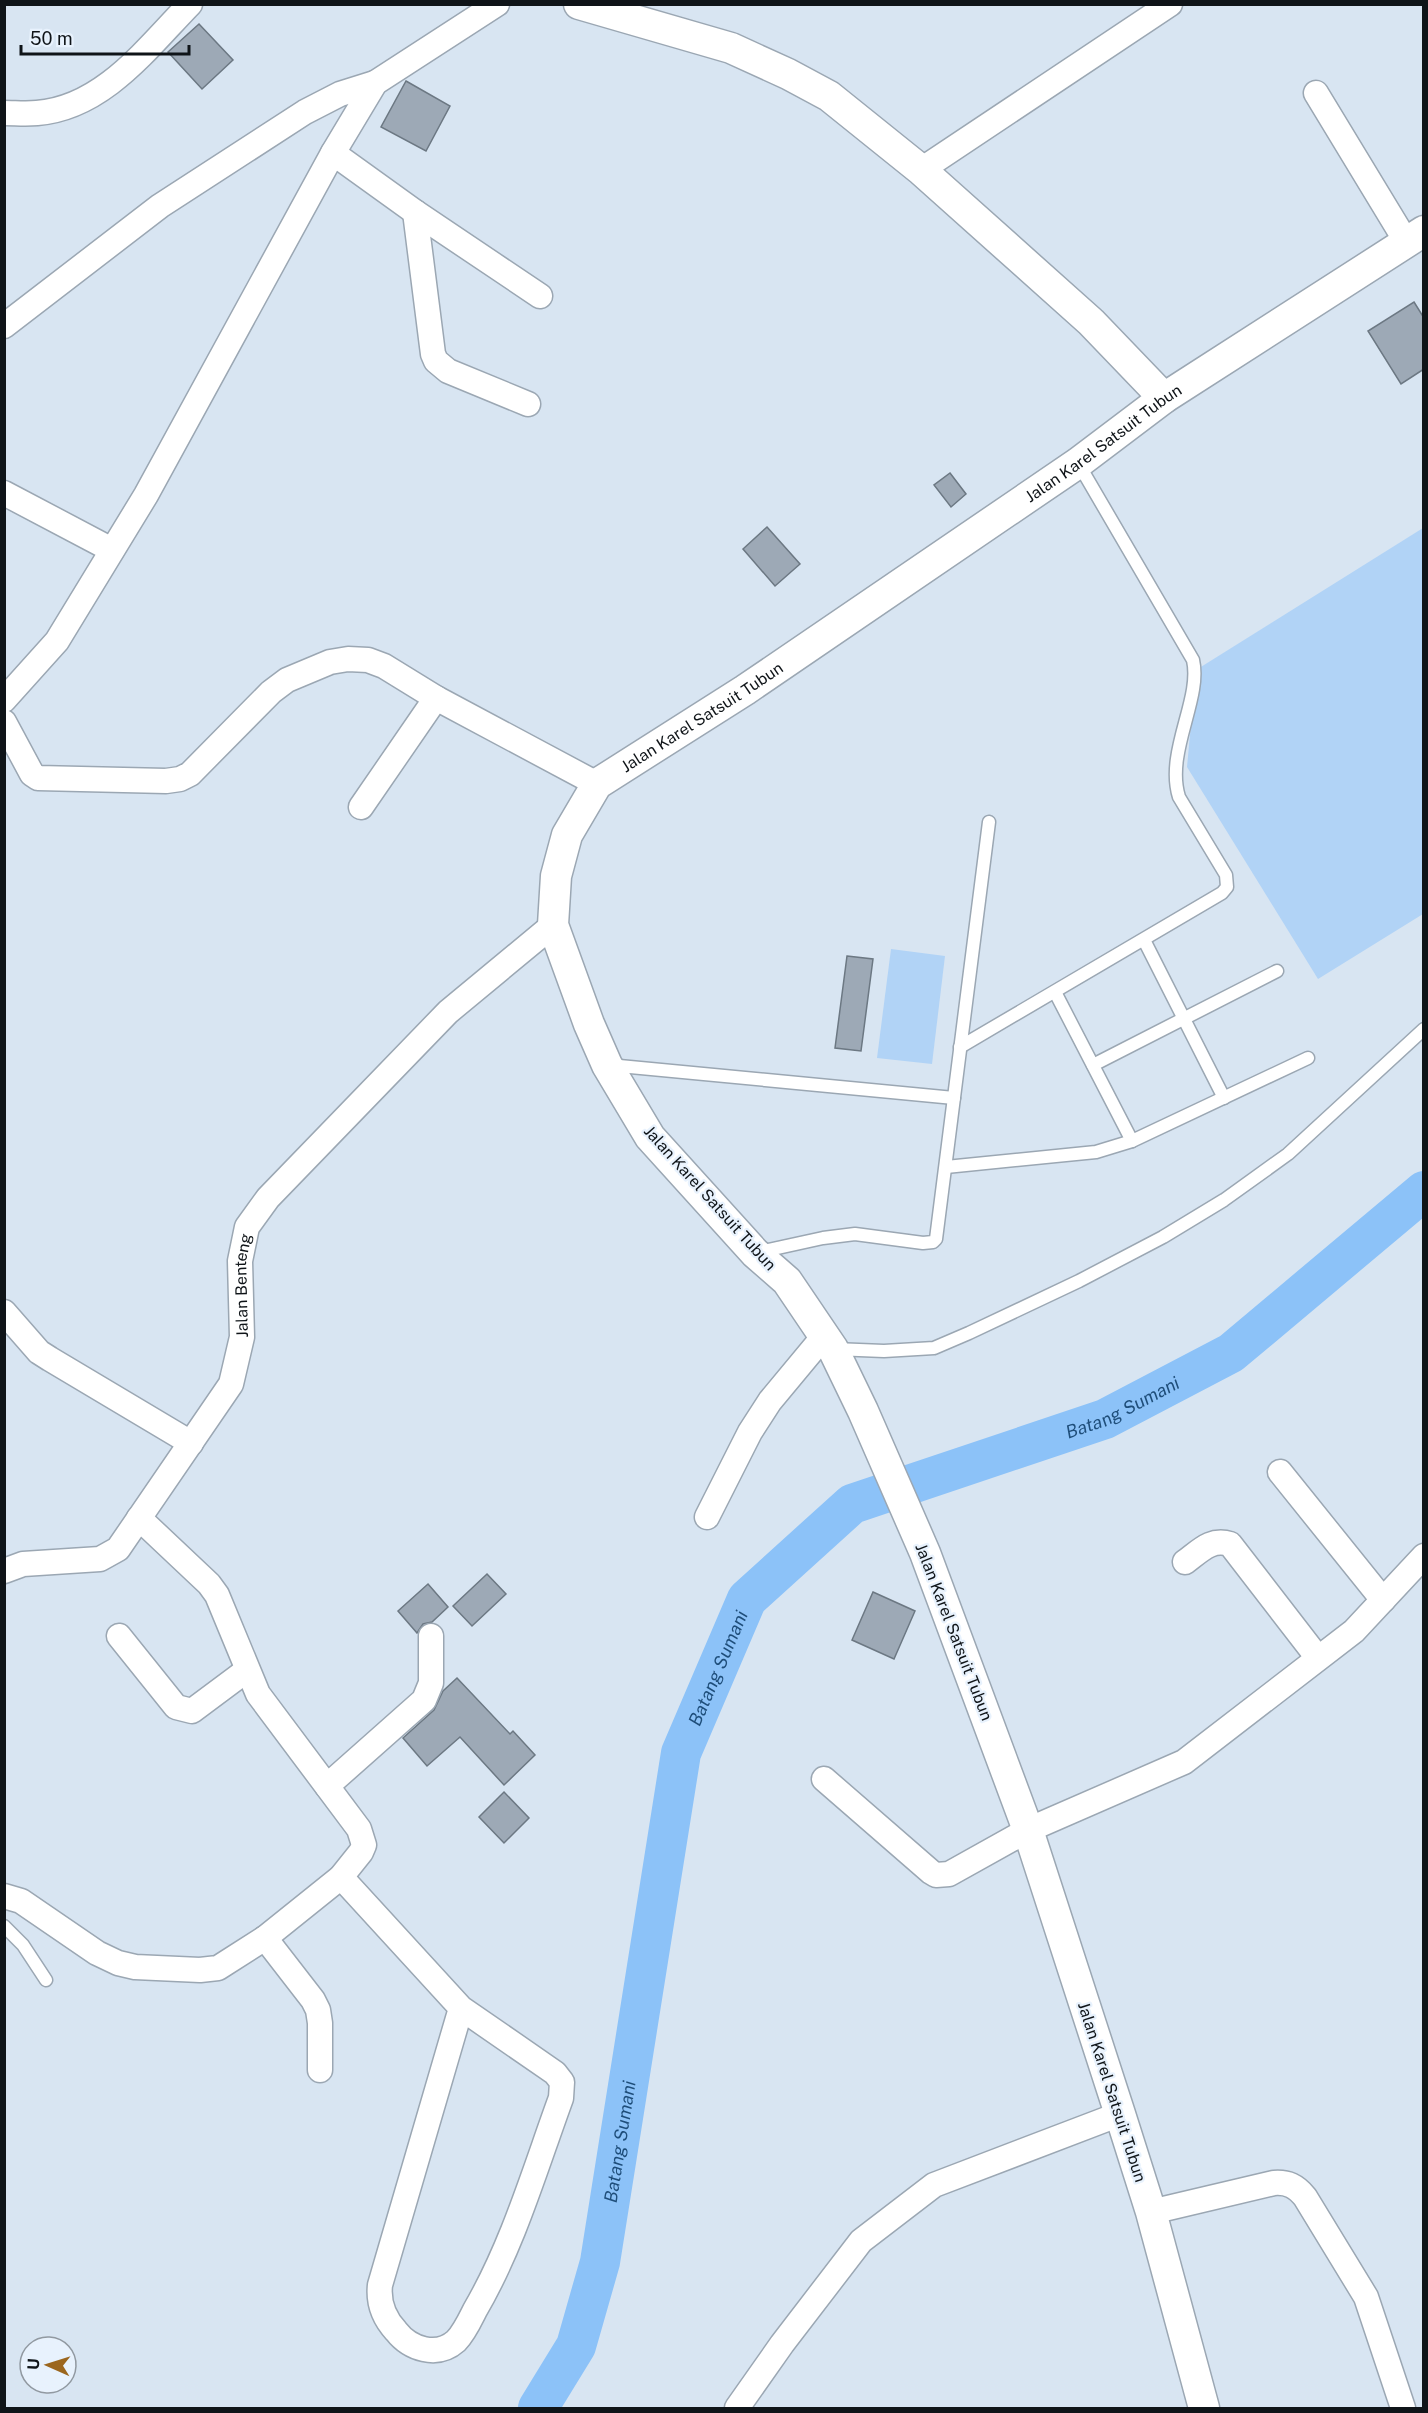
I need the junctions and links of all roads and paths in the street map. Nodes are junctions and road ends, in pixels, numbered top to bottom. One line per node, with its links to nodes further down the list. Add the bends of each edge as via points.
1 (190, 4): 7 (street, via 113,82 96,94 38,113)
2 (497, 4): 5 (street)
3 (1170, 4): 9 (street)
4 (591, 6): 9 (street, via 731,48 788,74 829,96)
5 (375, 83): 8 (street); 13 (street, via 340,94 305,112 160,206)
6 (1316, 93): 11 (street)
7 (4, 113)
8 (333, 153): 10 (street); 18 (street)
9 (921, 170): 14 (street, via 1091,322)
10 (415, 212): 12 (street); 15 (street, via 436,361 448,371)
11 (1415, 237): 14 (street, Jalan Karel Satsuit Tubun)
12 (540, 296)
13 (4, 326)
14 (1164, 398): 16 (street, Jalan Karel Satsuit Tubun)
15 (528, 404)
16 (1078, 463): 22 (street, Jalan Karel Satsuit Tubun, via 745,690); 26 (lane, via 1192,660 1195,675 1178,752 1178,793 1228,880 1222,893)
17 (4, 493): 18 (street)
18 (112, 550): 20 (street, via 57,640)
19 (436, 698): 21 (street, via 368,660 330,662 287,680 190,774 166,781 38,778 32,774); 22 (street); 23 (street)
20 (4, 700)
21 (4, 722)
22 (597, 784): 25 (street, Jalan Karel Satsuit Tubun, via 567,835 556,876)
23 (362, 807)
24 (989, 822): 31 (lane)
25 (553, 925): 33 (street, Jalan Karel Satsuit Tubun); 42 (street, Jalan Benteng, via 448,1012 268,1198 247,1227 240,1261 242,1336 231,1384)
26 (1144, 940): 28 (lane); 29 (lane)
27 (1277, 971): 29 (lane)
28 (1055, 993): 31 (lane); 34 (lane)
29 (1184, 1019): 34 (lane); 36 (lane)
30 (1424, 1029): 41 (lane, via 1288,1154 1163,1237 934,1348 884,1351)
31 (960, 1047): 35 (lane)
32 (1308, 1058): 36 (lane)
33 (607, 1065): 35 (lane); 39 (street, Jalan Karel Satsuit Tubun, via 650,1137)
34 (1093, 1065): 37 (lane)
35 (954, 1098): 38 (lane)
36 (1224, 1098): 37 (lane)
37 (1132, 1141): 38 (lane, via 1096,1152)
38 (946, 1167): 39 (lane, via 933,1242 855,1234)
39 (755, 1253): 41 (street, Jalan Karel Satsuit Tubun, via 787,1281)
40 (4, 1312): 42 (street, via 39,1352)
41 (828, 1342): 44 (street, via 770,1401); 56 (street, Jalan Karel Satsuit Tubun, via 925,1553)
42 (191, 1443): 45 (street, Jalan Benteng)
43 (1280, 1472): 49 (street)
44 (706, 1516)
45 (139, 1518): 48 (street, Jalan Benteng, via 118,1549 100,1559 23,1564); 53 (street, via 209,1584)
46 (1424, 1556): 49 (street)
47 (1185, 1562): 52 (street, via 1212,1542 1230,1544)
48 (4, 1571)
49 (1383, 1600): 52 (street, via 1358,1627)
50 (119, 1636): 53 (street, via 176,1707 185,1711 192,1711)
51 (431, 1636): 55 (street, via 431,1683 424,1700)
52 (1318, 1658): 56 (street, via 1177,1766)
53 (247, 1670): 55 (street, via 258,1694)
54 (824, 1779): 56 (street, via 936,1875 949,1874)
55 (327, 1786): 57 (street, via 363,1836 361,1852)
56 (1028, 1830): 64 (street, Jalan Karel Satsuit Tubun)
57 (341, 1876): 60 (street); 62 (street)
58 (4, 1896): 60 (street, via 21,1901 97,1953 135,1967 218,1968)
59 (4, 1926): 61 (lane, via 23,1945)
60 (265, 1938): 63 (street, via 314,2000 318,2010)
61 (46, 1980)
62 (461, 2008): 62 (street, via 380,2285 385,2316 395,2330 411,2344 429,2350 439,2350 457,2340 490,2284 563,2091 555,2073)
63 (320, 2070)
64 (1120, 2114): 65 (street, Jalan Karel Satsuit Tubun); 66 (street, via 949,2178 912,2200 861,2241)
65 (1151, 2212): 67 (street, Jalan Karel Satsuit Tubun); 68 (street, via 1274,2183 1291,2184 1298,2189 1366,2297)
66 (739, 2407)
67 (1204, 2409)
68 (1403, 2409)

